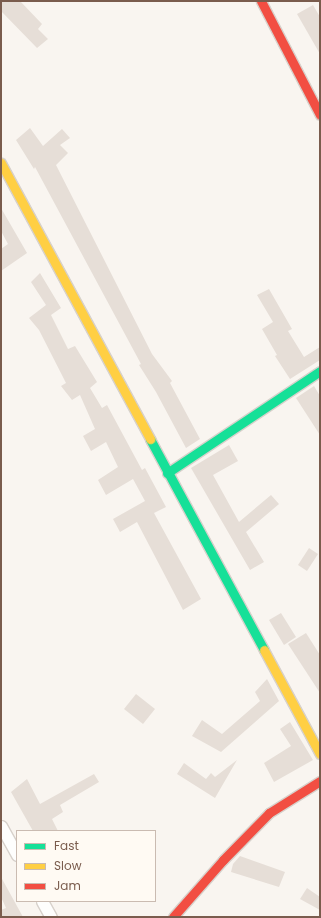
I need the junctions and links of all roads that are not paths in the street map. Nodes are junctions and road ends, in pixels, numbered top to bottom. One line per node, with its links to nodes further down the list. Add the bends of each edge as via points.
1 (261, 1): 2 (street)
2 (320, 115)
3 (1, 163): 5 (street)
4 (320, 371): 5 (street)
5 (167, 473): 6 (street)
6 (320, 754)
7 (320, 781): 12 (street, via 269,813)
8 (1, 826): 9 (street)
9 (16, 853)
10 (43, 902): 11 (street)
11 (51, 917)
12 (173, 917)

